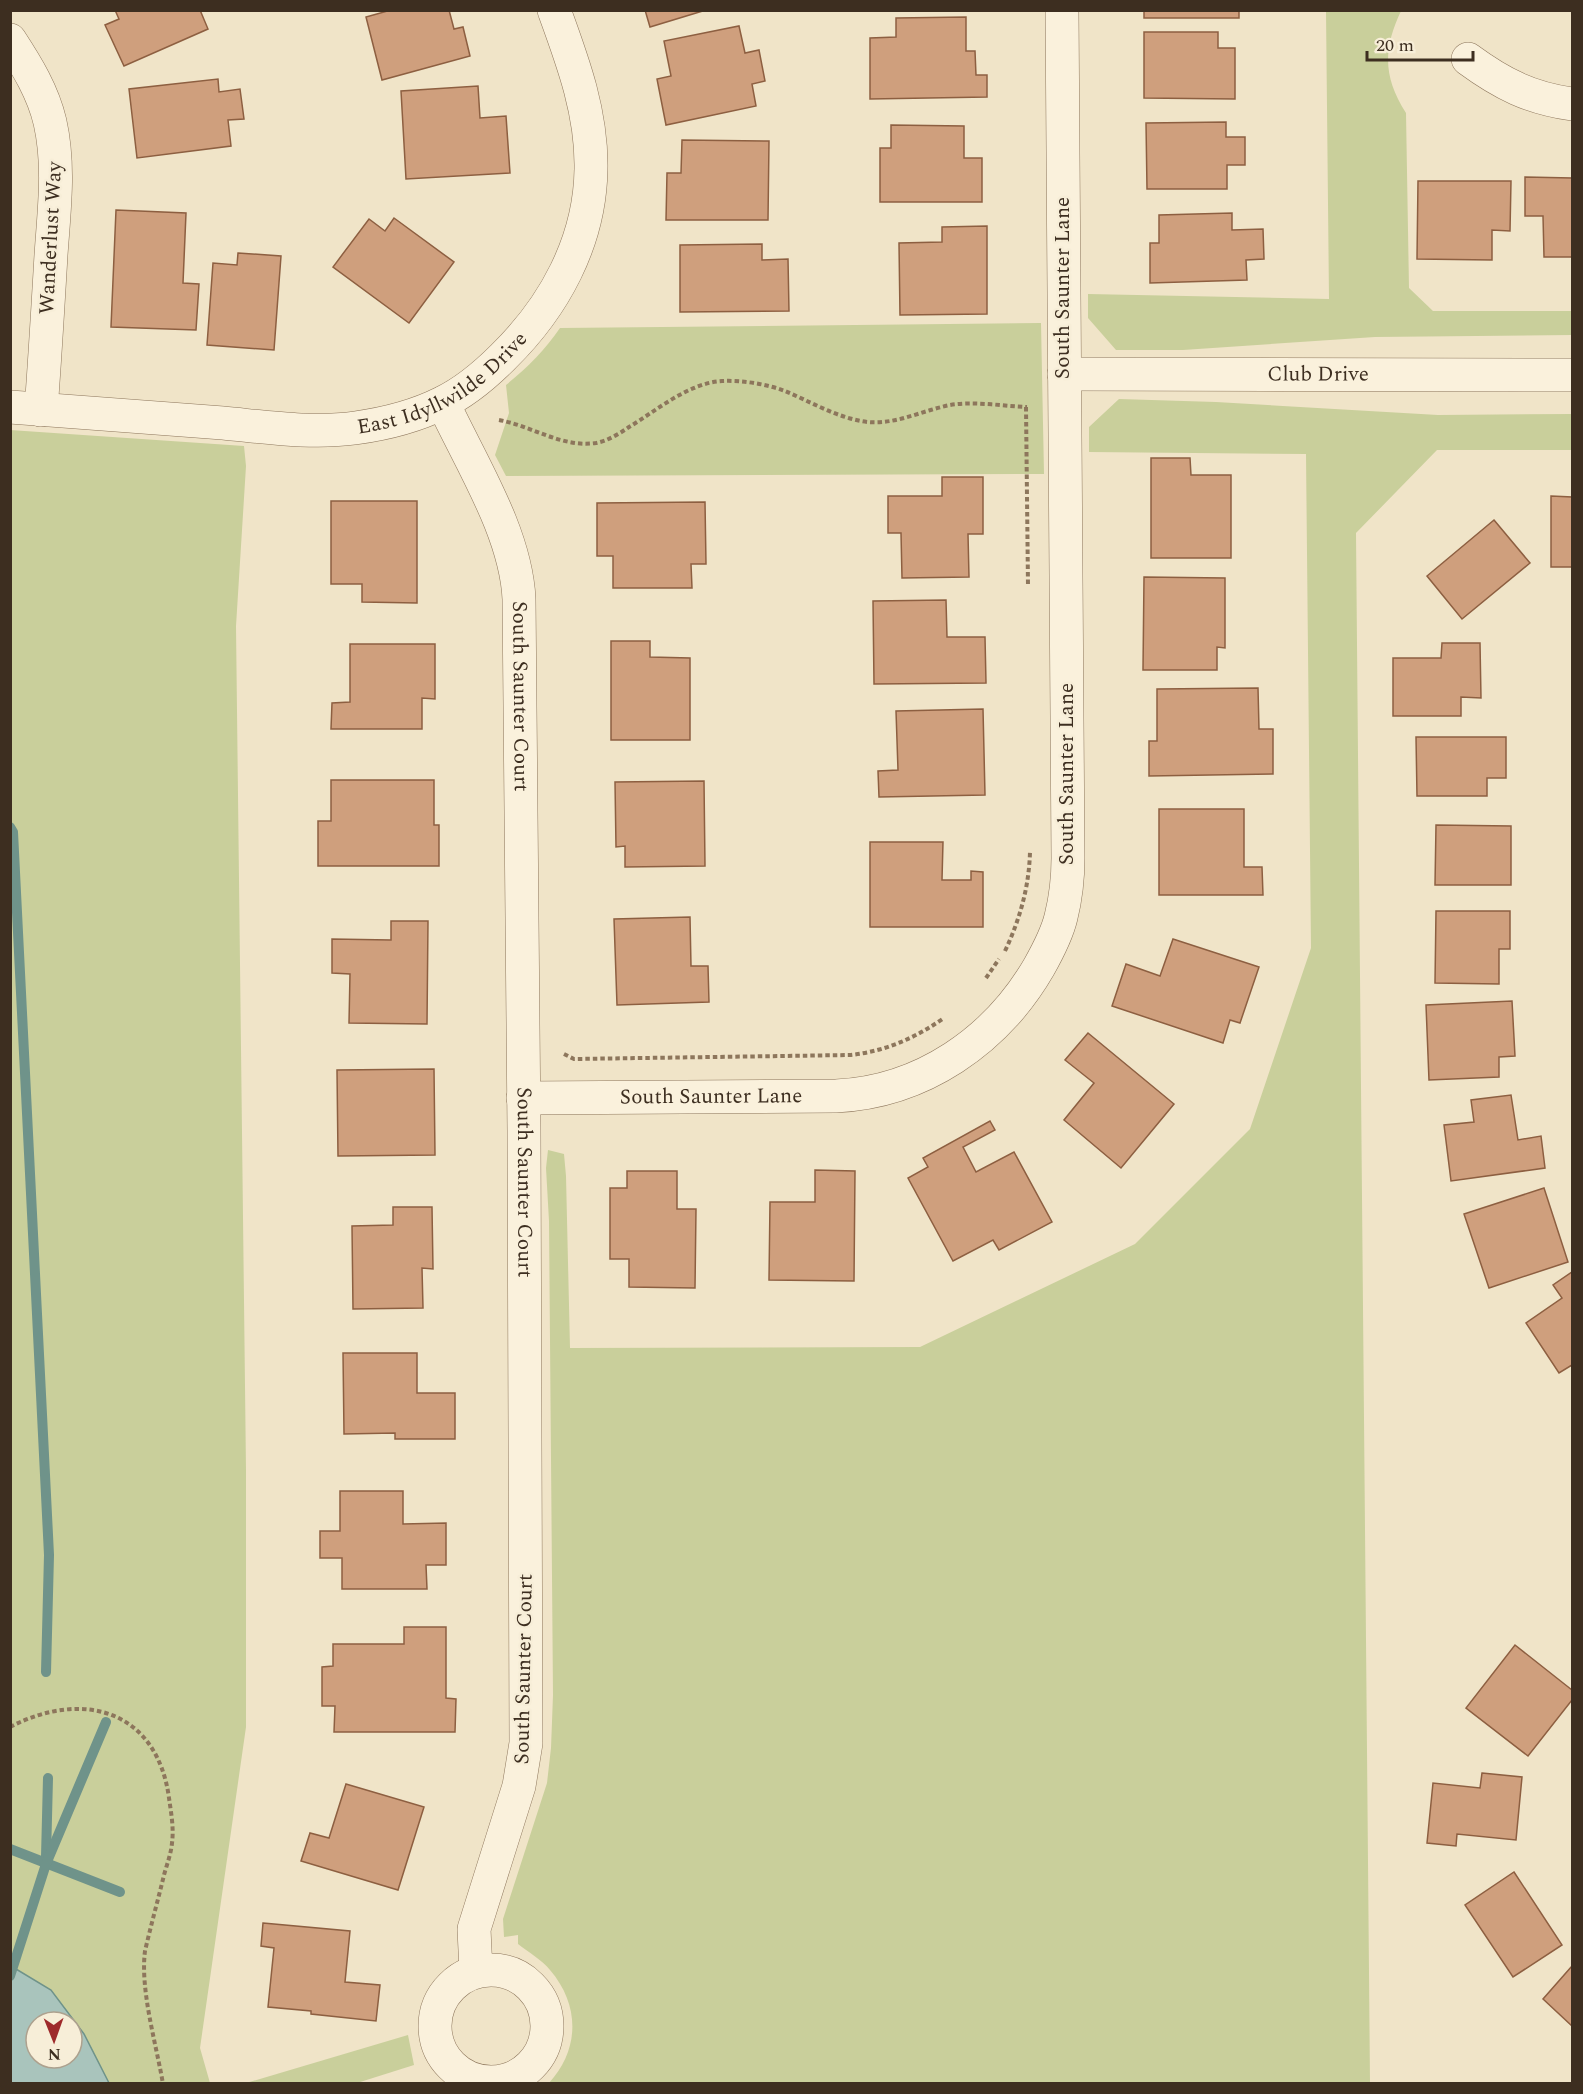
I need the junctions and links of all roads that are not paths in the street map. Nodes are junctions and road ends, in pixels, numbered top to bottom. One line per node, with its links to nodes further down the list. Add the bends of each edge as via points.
1 (554, 10): 8 (street, East Idyllwilde Drive, via 577,75 590,144 587,206 576,248 550,302 532,327 483,376)
2 (1062, 10): 6 (street, South Saunter Lane)
3 (10, 40): 9 (street, Wanderlust Way, via 41,96 54,144 55,195)
4 (1468, 59): 5 (street, via 1517,90)
5 (1572, 104)
6 (1064, 374): 7 (street, Club Drive); 10 (street, South Saunter Lane, via 1068,877 1053,941 1016,1003 956,1057 908,1082 867,1093)
7 (1572, 375)
8 (443, 403): 9 (street, East Idyllwilde Drive, via 379,423 334,429); 10 (street, South Saunter Court, via 507,538 518,584)
9 (26, 408)
10 (523, 1098): 11 (street, South Saunter Court, via 526,1743 519,1786 474,1929)
11 (476, 1971)

